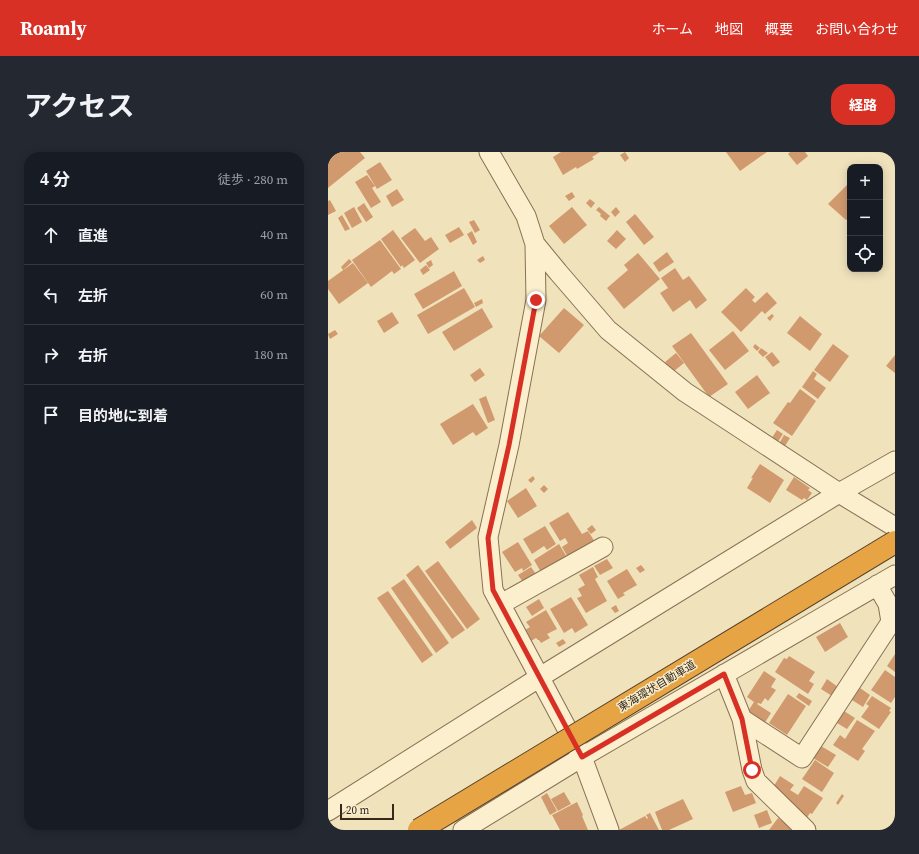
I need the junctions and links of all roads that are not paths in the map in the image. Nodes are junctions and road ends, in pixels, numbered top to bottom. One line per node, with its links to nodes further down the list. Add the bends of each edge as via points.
1 (489, 152): 2 (street, via 526,216)
2 (536, 244): 4 (street, via 608,330 685,392); 11 (street, via 536,300 509,445 488,538 493,590)
3 (895, 461): 4 (street)
4 (839, 493): 5 (street); 13 (street)
5 (895, 527)
6 (895, 542): 17 (highway, 東海環状自動車道, bridge)
7 (603, 547): 11 (street)
8 (895, 574): 9 (street)
9 (877, 585): 10 (street); 12 (street)
10 (891, 602): 14 (street, via 891,622 802,758)
11 (501, 604): 13 (street)
12 (724, 674): 14 (street); 15 (street)
13 (540, 677): 15 (street); 16 (street)
14 (742, 719): 20 (street, via 756,781)
15 (582, 757): 18 (street); 19 (street)
16 (328, 811)
17 (419, 830)
18 (463, 830)
19 (609, 830)
20 (806, 830)

